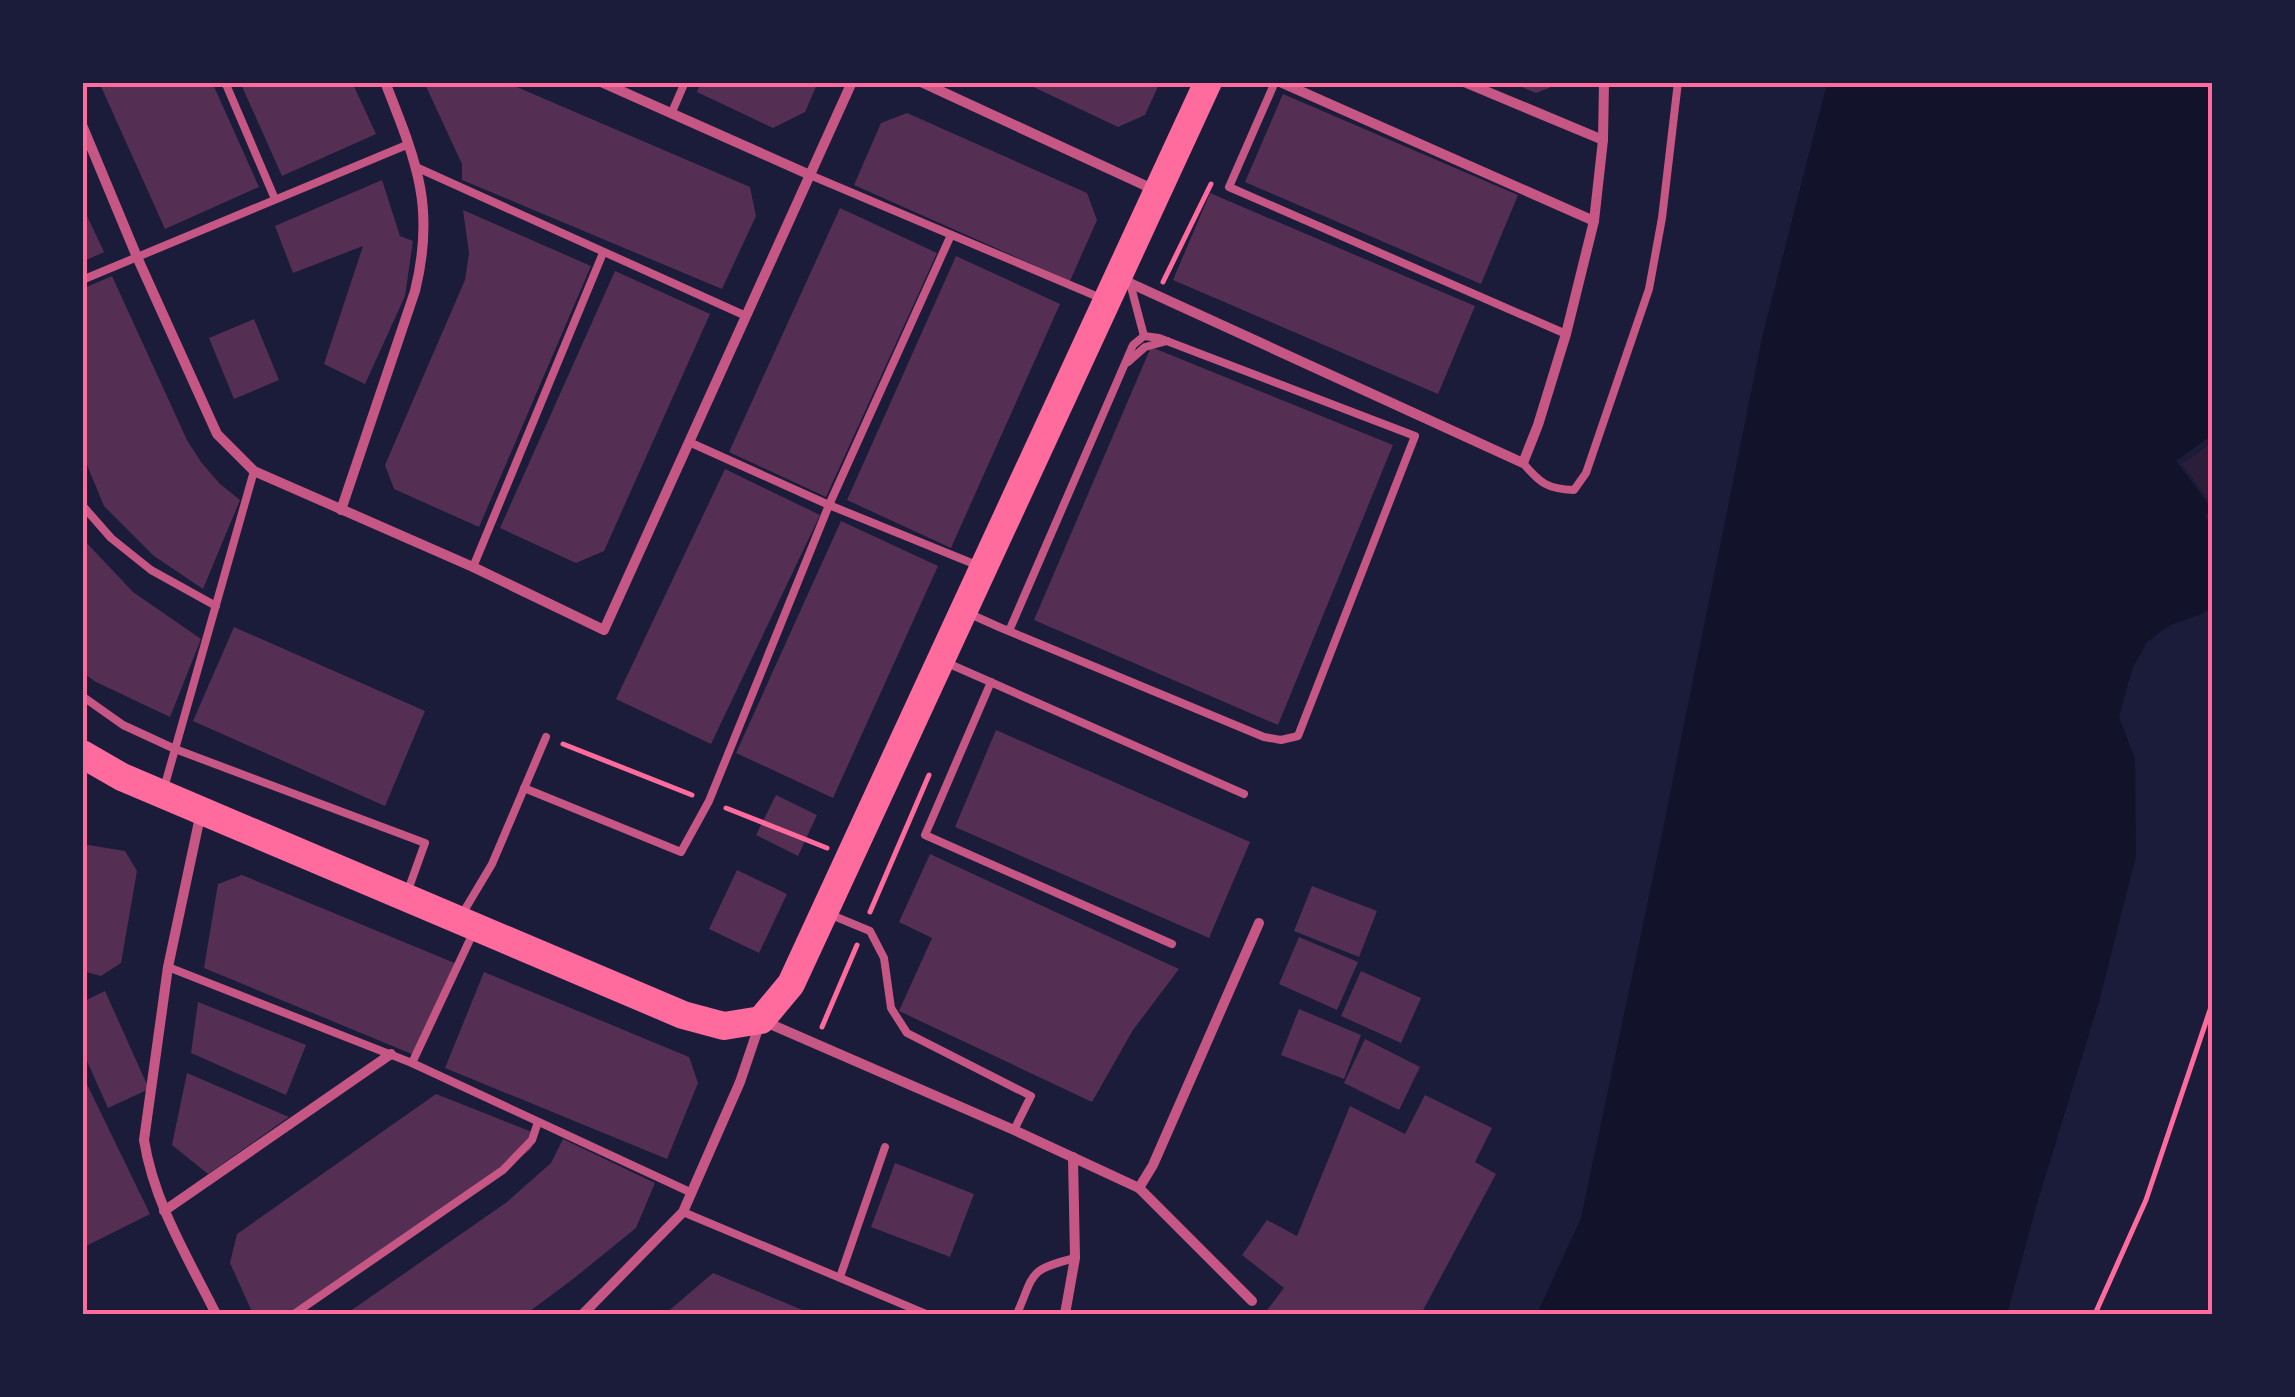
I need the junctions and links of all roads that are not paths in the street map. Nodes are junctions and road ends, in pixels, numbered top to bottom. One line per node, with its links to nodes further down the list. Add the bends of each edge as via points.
1 (225, 82): 19 (lane)
2 (385, 82): 15 (street)
3 (601, 82): 12 (street)
4 (685, 82): 12 (lane)
5 (852, 82): 17 (street)
6 (921, 82): 18 (street)
7 (1208, 82): 18 (highway)
8 (1278, 82): 20 (street); 27 (lane, via 1229,188)
9 (1464, 82): 14 (street)
10 (1604, 82): 14 (street)
11 (1678, 82): 32 (lane, via 1649,289 1586,472 1574,490 1556,489 1538,481)
12 (672, 112): 17 (street)
13 (82, 124): 23 (street)
14 (1603, 140): 20 (street)
15 (409, 144): 16 (street); 19 (lane)
16 (418, 168): 22 (lane); 36 (street, via 426,224 422,261)
17 (810, 175): 21 (lane); 26 (street)
18 (1158, 192): 25 (highway)
19 (275, 200): 23 (lane)
20 (1594, 221): 27 (street)
21 (951, 235): 25 (lane); 35 (lane)
22 (603, 254): 26 (lane); 37 (lane)
23 (137, 257): 24 (lane); 33 (street, via 218,434)
24 (82, 280)
25 (1119, 287): 28 (lane); 32 (street); 38 (highway)
26 (746, 316): 31 (street)
27 (1566, 334): 32 (street)
28 (1144, 336): 29 (lane); 30 (lane)
29 (1167, 341): 30 (lane); 41 (lane, via 1416,436 1298,736 1264,737)
30 (1125, 365): 41 (lane)
31 (689, 442): 35 (lane); 37 (street, via 604,630)
32 (1524, 463)
33 (254, 470): 36 (street); 39 (lane)
34 (82, 504): 39 (lane, via 151,570)
35 (829, 505): 38 (lane); 50 (lane, via 710,801 681,852)
36 (342, 510): 37 (street)
37 (473, 568)
38 (984, 568): 40 (highway)
39 (216, 606): 46 (lane)
40 (964, 612): 41 (lane); 42 (highway)
41 (1010, 631)
42 (941, 660): 43 (lane); 55 (highway)
43 (991, 682): 52 (lane); 58 (lane, via 925,835)
44 (82, 696): 46 (lane)
45 (546, 737): 50 (lane)
46 (175, 749): 51 (lane); 54 (lane, via 425,843)
47 (82, 754): 49 (highway)
48 (82, 768): 49 (street)
49 (122, 778): 51 (highway)
50 (524, 788): 57 (lane)
51 (162, 794): 53 (highway)
52 (1244, 794)
53 (201, 811): 54 (highway); 59 (street)
54 (406, 898): 57 (highway)
55 (824, 912): 60 (highway, via 791,984); 64 (lane, via 870,932 884,958 891,1008 908,1034 1031,1096)
56 (1259, 923): 67 (street)
57 (468, 924): 60 (highway, via 684,1016 724,1026); 62 (lane)
58 (1172, 944)
59 (168, 967): 61 (lane); 69 (street, via 144,1140)
60 (761, 1020): 64 (street); 68 (street)
61 (391, 1054): 62 (lane); 69 (street)
62 (412, 1063): 63 (lane)
63 (538, 1122): 68 (lane); 75 (lane, via 532,1140 503,1170)
64 (1014, 1130): 66 (street)
65 (885, 1146): 72 (lane)
66 (1073, 1157): 67 (street); 71 (street)
67 (1139, 1188): 73 (street)
68 (692, 1193): 70 (street)
69 (164, 1211): 74 (street)
70 (684, 1212): 72 (lane); 76 (street)
71 (1074, 1258): 78 (lane, via 1036,1271); 79 (street)
72 (840, 1277): 77 (lane)
73 (1252, 1301)
74 (216, 1314)
75 (294, 1314)
76 (582, 1314)
77 (926, 1314)
78 (1018, 1314)
79 (1066, 1314)

